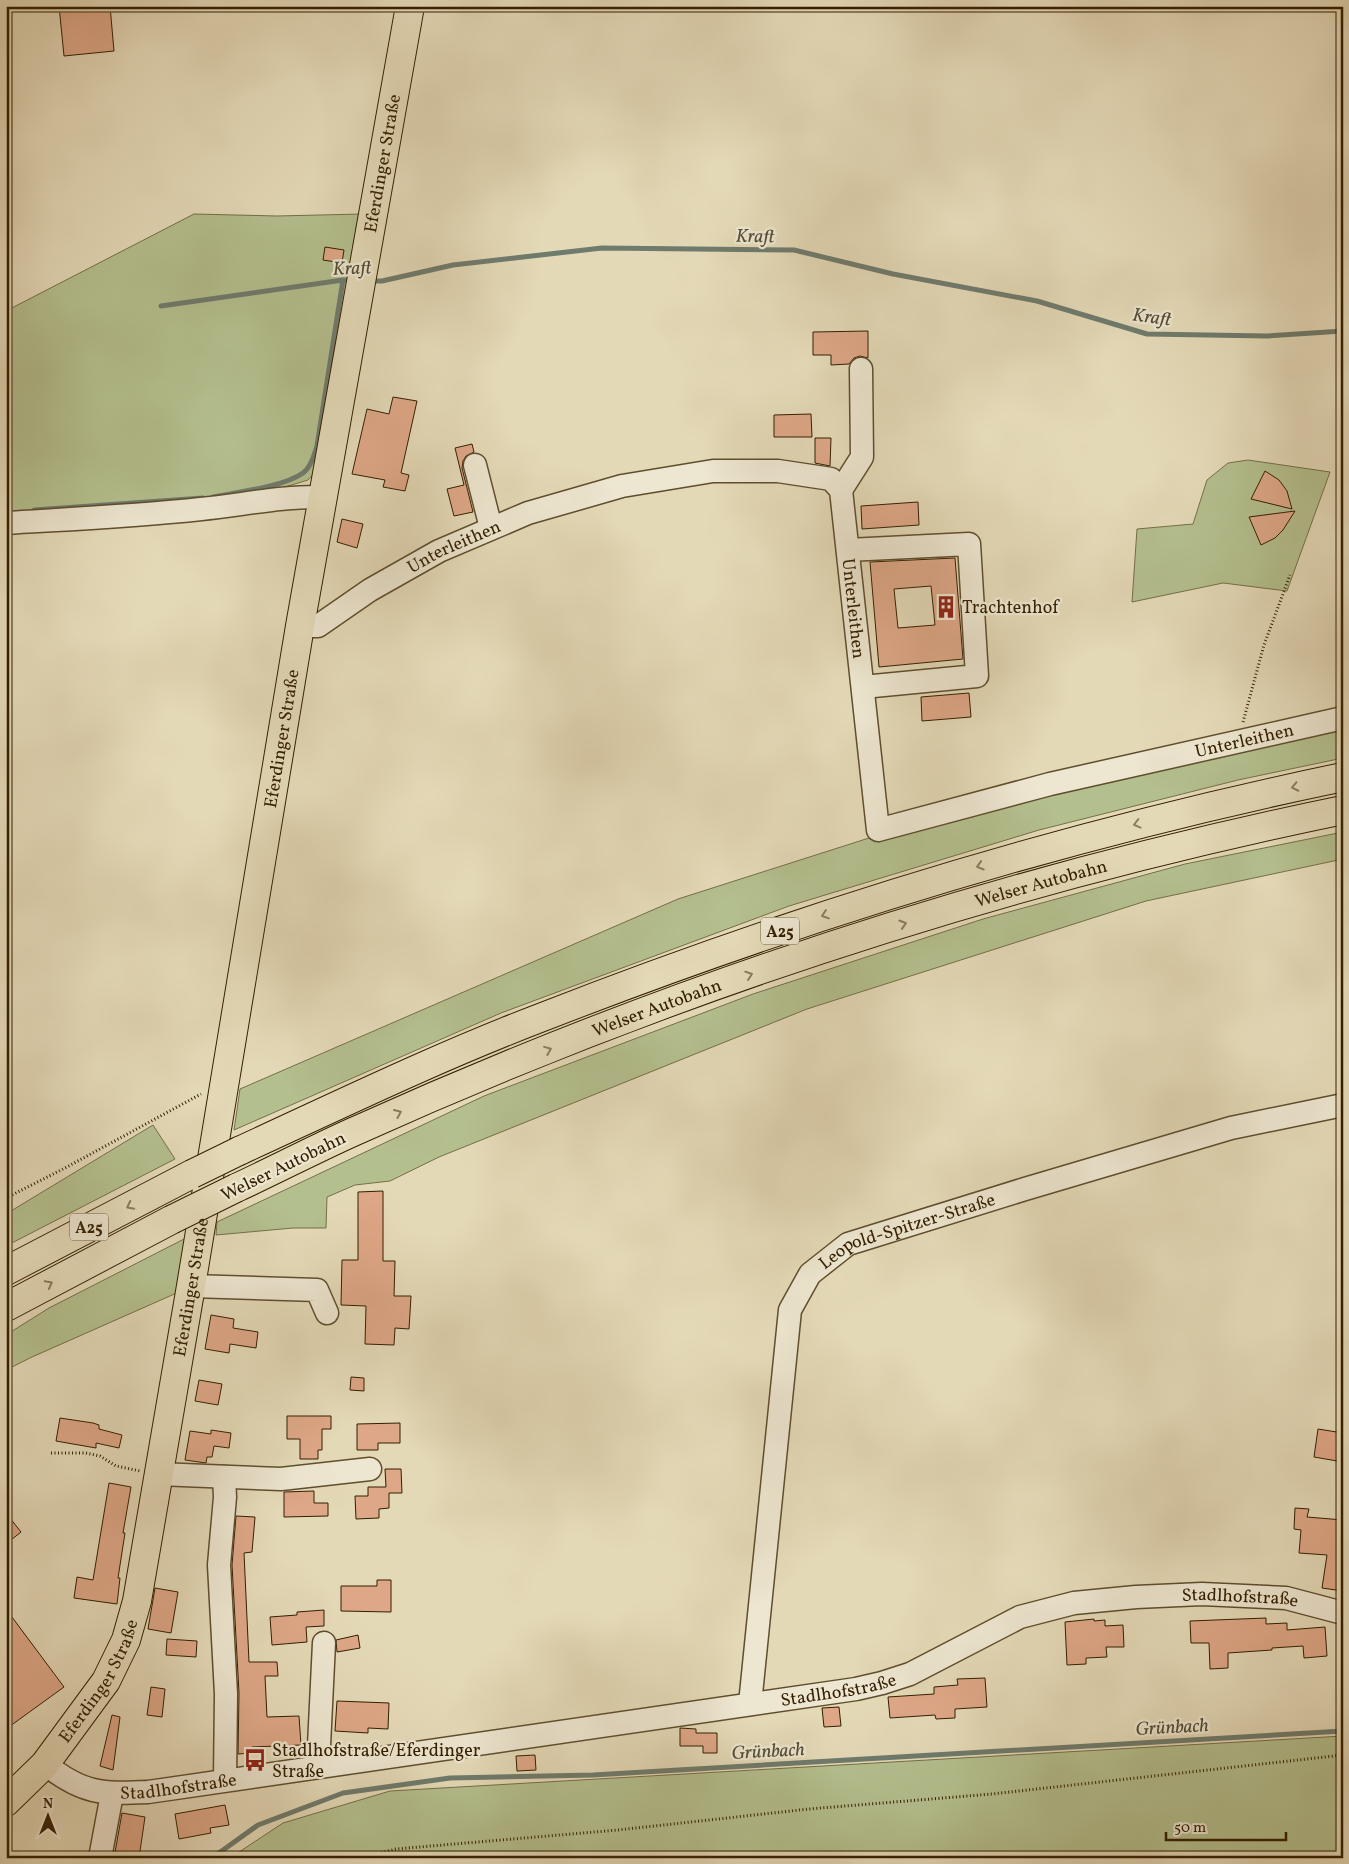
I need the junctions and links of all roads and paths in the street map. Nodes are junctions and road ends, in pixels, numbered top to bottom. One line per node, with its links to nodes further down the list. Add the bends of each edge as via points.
1 (410, 6): 5 (main road, Eferdinger Straße)
2 (862, 369): 4 (street, via 862,456)
3 (475, 465): 7 (street)
4 (841, 490): 7 (street, Unterleithen, via 831,479 778,471 713,471 622,486 528,513); 8 (street, Unterleithen)
5 (323, 497): 6 (street, via 262,500 150,514); 10 (main road, Eferdinger Straße)
6 (6, 522)
7 (491, 528): 10 (street, Unterleithen, via 439,551 370,590 318,626)
8 (848, 550): 11 (street, Unterleithen); 11 (street, via 969,544 977,676)
9 (1290, 576): 13 (path, via 1264,645 1243,719)
10 (300, 626): 16 (main road, Eferdinger Straße)
11 (862, 687): 13 (street, Unterleithen, via 878,830 1050,784)
12 (1343, 718): 13 (street, Unterleithen)
13 (1243, 740)
14 (1343, 777): 19 (main road, Welser Autobahn / A25, one-way to 19, bridge, via 1113,830 985,865 837,911 673,968 538,1018 389,1082 239,1151)
15 (1343, 810): 21 (main road, Welser Autobahn / A25, one-way to 15, bridge, via 171,1220 353,1132 608,1025 850,940 991,896 1267,825)
16 (223, 1090): 18 (path, via 206,1091); 20 (main road, Eferdinger Straße)
17 (1343, 1105): 29 (street, Leopold-Spitzer-Straße, via 1231,1128 848,1244 810,1274 790,1310)
18 (6, 1198)
19 (6, 1271)
20 (191, 1286): 22 (street, via 317,1290); 25 (main road, Eferdinger Straße)
21 (6, 1307)
22 (328, 1313)
23 (50, 1453): 25 (path, via 86,1453 100,1456 116,1466)
24 (370, 1469): 26 (street, via 281,1479)
25 (158, 1474): 26 (street); 31 (main road, Eferdinger Straße, via 126,1640 106,1681)
26 (224, 1476): 33 (street, via 219,1565 226,1694)
27 (1343, 1613): 29 (street, Stadlhofstraße, via 1286,1598 1202,1594 1074,1603 1020,1617 931,1664 882,1683)
28 (324, 1643): 32 (street)
29 (750, 1704): 32 (street, Stadlhofstraße)
30 (1343, 1755): 37 (path, via 992,1794 396,1849)
31 (45, 1764): 34 (street, Stadlhofstraße, via 64,1779); 35 (main road, Eferdinger Straße)
32 (318, 1766): 33 (street, Stadlhofstraße)
33 (225, 1779): 34 (street, Stadlhofstraße, via 148,1792)
34 (112, 1794): 36 (street)
35 (7, 1801)
36 (100, 1858)
37 (361, 1858)

